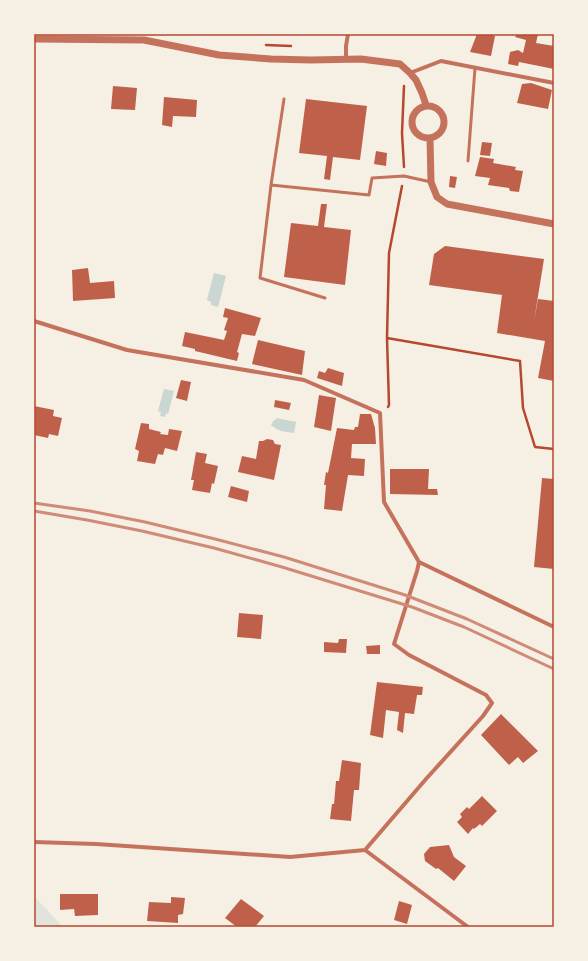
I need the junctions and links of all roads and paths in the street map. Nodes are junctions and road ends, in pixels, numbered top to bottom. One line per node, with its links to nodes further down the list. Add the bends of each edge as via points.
1 (348, 34): 3 (street)
2 (34, 39): 3 (street, via 144,40 219,54 271,59)
3 (346, 58): 4 (street)
4 (400, 64): 6 (street); 12 (path, via 405,82 402,133)
5 (475, 68): 6 (street, via 442,61); 7 (street); 11 (lane)
6 (410, 73): 9 (street, via 416,80)
7 (554, 83)
8 (284, 99): 14 (lane)
9 (426, 105): 10 (street, via 436,107 444,120 439,134); 10 (street, via 418,108 412,115 411,123 414,131 421,137)
10 (430, 138): 13 (street)
11 (468, 161)
12 (404, 176): 13 (lane); 14 (lane, via 372,178 369,195); 18 (path, via 389,253)
13 (431, 182): 15 (street, via 437,197 447,204)
14 (271, 185): 16 (lane, via 260,278)
15 (554, 224)
16 (325, 298)
17 (34, 321): 19 (street, via 127,350 304,380)
18 (387, 338): 19 (path, via 390,406); 20 (path, via 520,361 523,408 535,447)
19 (380, 413): 21 (street, via 384,502)
20 (554, 449)
21 (419, 562): 22 (street); 24 (street, via 394,644 409,655 486,695 492,703 484,716)
22 (554, 627)
23 (34, 842): 24 (street, via 290,857)
24 (365, 850): 25 (street)
25 (468, 927)

